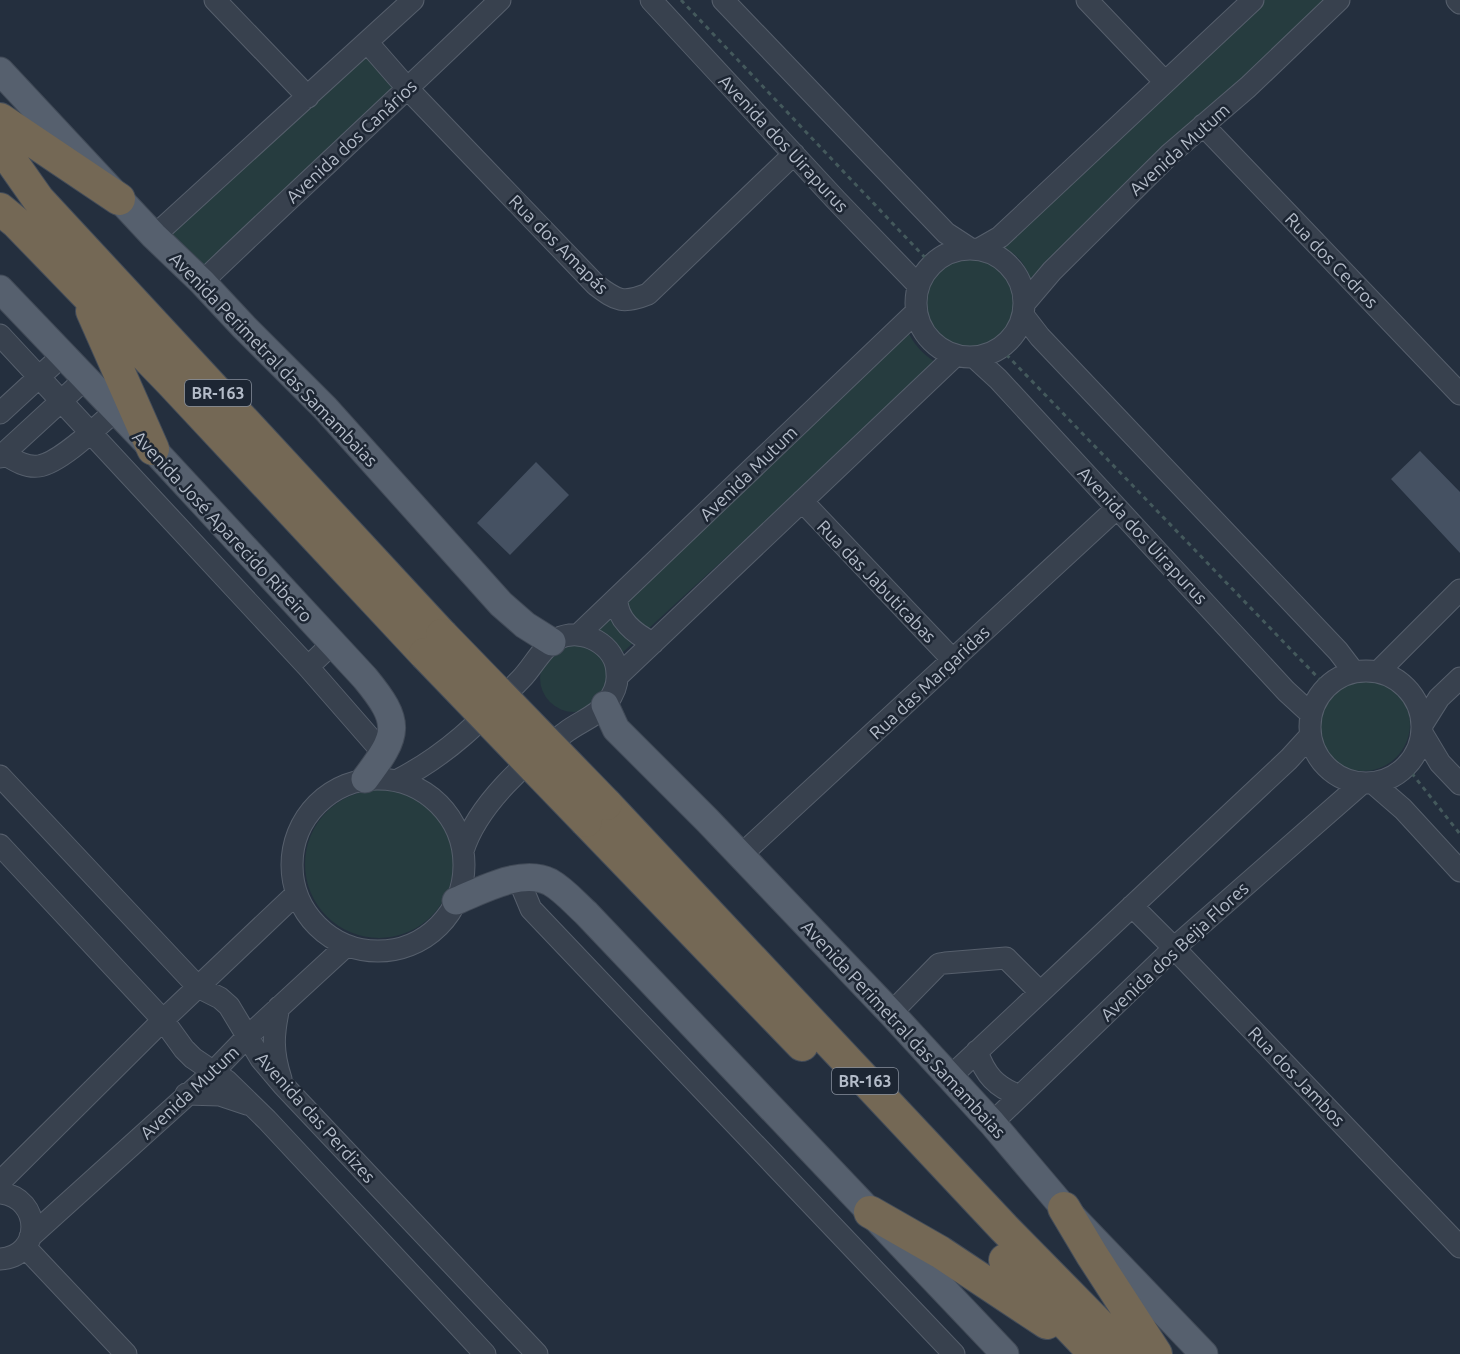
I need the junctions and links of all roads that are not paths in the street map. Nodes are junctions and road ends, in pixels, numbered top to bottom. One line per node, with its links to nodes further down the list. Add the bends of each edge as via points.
1 (215, 0): 13 (street)
2 (413, 0): 9 (street)
3 (500, 0): 12 (street, Avenida dos Canários)
4 (651, 0): 17 (street, Avenida dos Uirapurus)
5 (723, 0): 21 (street, via 946,233)
6 (1087, 0): 11 (street)
7 (1253, 0): 11 (street)
8 (1339, 0): 15 (street, Avenida Mutum)
9 (367, 42): 12 (street, Rua dos Amapás); 13 (street)
10 (0, 71): 18 (main road, Avenida Perimetral das Samambaias)
11 (1165, 82): 21 (street, via 1000,237)
12 (408, 89): 17 (street, Rua dos Amapás, via 596,285 621,300 648,294); 22 (street, Avenida dos Canários)
13 (308, 97): 20 (street)
14 (0, 119): 18 (highway)
15 (1203, 125): 26 (street, Avenida Mutum, via 1052,271); 34 (street, Rua dos Cedros)
16 (0, 146): 49 (highway, BR-163, via 38,199)
17 (794, 154): 23 (street, Avenida dos Uirapurus)
18 (119, 199): 20 (main road, Avenida Perimetral das Samambaias)
19 (0, 209): 25 (highway, BR-163)
20 (154, 236): 22 (main road, Avenida Perimetral das Samambaias)
21 (974, 248): 23 (street, via 953,251 938,259); 26 (street, via 993,253 1016,274 1023,289)
22 (202, 282): 46 (main road, Avenida Perimetral das Samambaias, via 325,408 501,604)
23 (918, 285): 27 (street)
24 (0, 289): 28 (main road, Avenida José Aparecido Ribeiro)
25 (83, 291): 40 (highway); 49 (highway, BR-163)
26 (1024, 310): 31 (street, via 1014,334 1000,348 987,355); 52 (street, via 1040,337)
27 (916, 312): 31 (street, via 929,340 941,349); 44 (street, Avenida Mutum)
28 (23, 314): 29 (street); 30 (main road, Avenida José Aparecido Ribeiro)
29 (0, 336): 32 (street)
30 (63, 355): 32 (street); 33 (main road, Avenida José Aparecido Ribeiro)
31 (964, 356): 41 (street); 42 (street, Avenida dos Uirapurus, via 998,379)
32 (39, 377): 35 (street); 37 (street)
33 (86, 379): 35 (street); 36 (main road, Avenida José Aparecido Ribeiro)
34 (1460, 394)
35 (62, 401): 38 (street); 39 (street)
36 (115, 411): 38 (street); 40 (main road, Avenida José Aparecido Ribeiro)
37 (0, 413)
38 (91, 432): 39 (street, via 61,456 39,466 19,463); 51 (street)
39 (4, 446)
40 (153, 449): 47 (main road, Avenida José Aparecido Ribeiro)
41 (802, 501): 48 (street); 50 (street, Rua das Jabuticabas)
42 (1118, 508): 50 (street, Rua das Margaridas); 57 (street, Avenida dos Uirapurus)
43 (1460, 590): 53 (street)
44 (617, 598): 45 (street, Avenida Mutum); 48 (street, via 619,611 629,626)
45 (579, 634): 46 (street); 54 (street, via 604,646 617,666)
46 (552, 642): 63 (street, via 469,732 430,762)
47 (333, 643): 51 (street); 60 (main road, Avenida José Aparecido Ribeiro, via 385,702 391,730)
48 (653, 643): 54 (street)
49 (434, 645): 66 (highway, BR-163, bridge)
50 (953, 660): 69 (street, Rua das Margaridas)
51 (308, 667): 60 (street)
52 (1354, 672): 53 (street); 57 (street, via 1327,687)
53 (1378, 672): 58 (street, via 1409,691 1419,707)
54 (618, 676): 56 (street)
55 (1460, 678): 58 (street, via 1439,698)
56 (605, 705): 68 (street, via 523,768 493,799 467,837); 69 (main road, Avenida Perimetral das Samambaias, via 616,729)
57 (1311, 714): 59 (street)
58 (1422, 729): 64 (street, via 1417,751 1406,766 1391,778); 65 (street, via 1440,763)
59 (1310, 736): 64 (street, via 1314,750 1333,774); 74 (street)
60 (384, 754): 62 (main road, Avenida José Aparecido Ribeiro)
61 (0, 776): 77 (street, Avenida das Perdizes)
62 (365, 779): 63 (street); 72 (street, via 333,791 308,814 292,853)
63 (398, 780): 68 (street, via 429,795 441,806 452,820)
64 (1367, 783): 70 (street, via 1402,809); 76 (street, Avenida dos Beija Flores)
65 (1460, 784)
66 (596, 813): 103 (highway, BR-163); 104 (highway, BR-163)
67 (0, 845): 81 (street, Avenida das Perdizes)
68 (463, 851): 73 (street, via 462,885)
69 (741, 855): 80 (main road, Avenida Perimetral das Samambaias)
70 (1460, 871)
71 (518, 878): 73 (main road); 94 (main road, via 552,883 579,907); 101 (street, via 531,909)
72 (296, 894): 75 (street, via 314,924); 77 (street)
73 (456, 901): 75 (street, via 436,929 407,946 374,952)
74 (1132, 906): 76 (street, Rua dos Jambos); 78 (street)
75 (346, 946): 79 (street, Avenida Mutum)
76 (1174, 948): 88 (street, Avenida dos Beija Flores); 96 (street, Rua dos Jambos)
77 (198, 987): 81 (street); 82 (street, Avenida das Perdizes, via 229,1006)
78 (1040, 992): 80 (street, via 1006,958 942,963); 83 (street)
79 (279, 1007): 82 (street, Avenida Mutum); 86 (street, via 273,1034 274,1054)
80 (891, 1013): 85 (main road, Avenida Perimetral das Samambaias)
81 (163, 1020): 84 (street, Avenida das Perdizes, via 184,1049); 91 (street)
82 (246, 1038): 84 (street, Avenida Mutum); 86 (street, Avenida das Perdizes)
83 (977, 1051): 85 (street); 88 (street, via 992,1080)
84 (213, 1071): 87 (street, Avenida Mutum); 89 (street, Avenida das Perdizes)
85 (949, 1077): 90 (main road, Avenida Perimetral das Samambaias)
86 (283, 1085): 100 (street, Avenida das Perdizes)
87 (186, 1094): 89 (street, via 220,1095); 95 (street, Avenida Mutum)
88 (1020, 1096): 90 (street, Avenida dos Beija Flores)
89 (251, 1106): 99 (street, Avenida das Perdizes)
90 (992, 1123): 93 (main road, Avenida Perimetral das Samambaias)
91 (0, 1182)
92 (0, 1193): 95 (street, via 19,1199 26,1206 33,1227)
93 (1064, 1208): 105 (highway); 106 (main road, Avenida Perimetral das Samambaias)
94 (870, 1212): 102 (main road); 103 (highway, via 940,1252)
95 (28, 1242): 97 (street, Avenida Mutum, via 17,1254); 98 (street)
96 (1460, 1247)
97 (2, 1261)
98 (126, 1354)
99 (485, 1354)
100 (537, 1354)
101 (954, 1354)
102 (1005, 1354)
103 (1094, 1354)
104 (1128, 1354)
105 (1156, 1354)
106 (1204, 1354)

